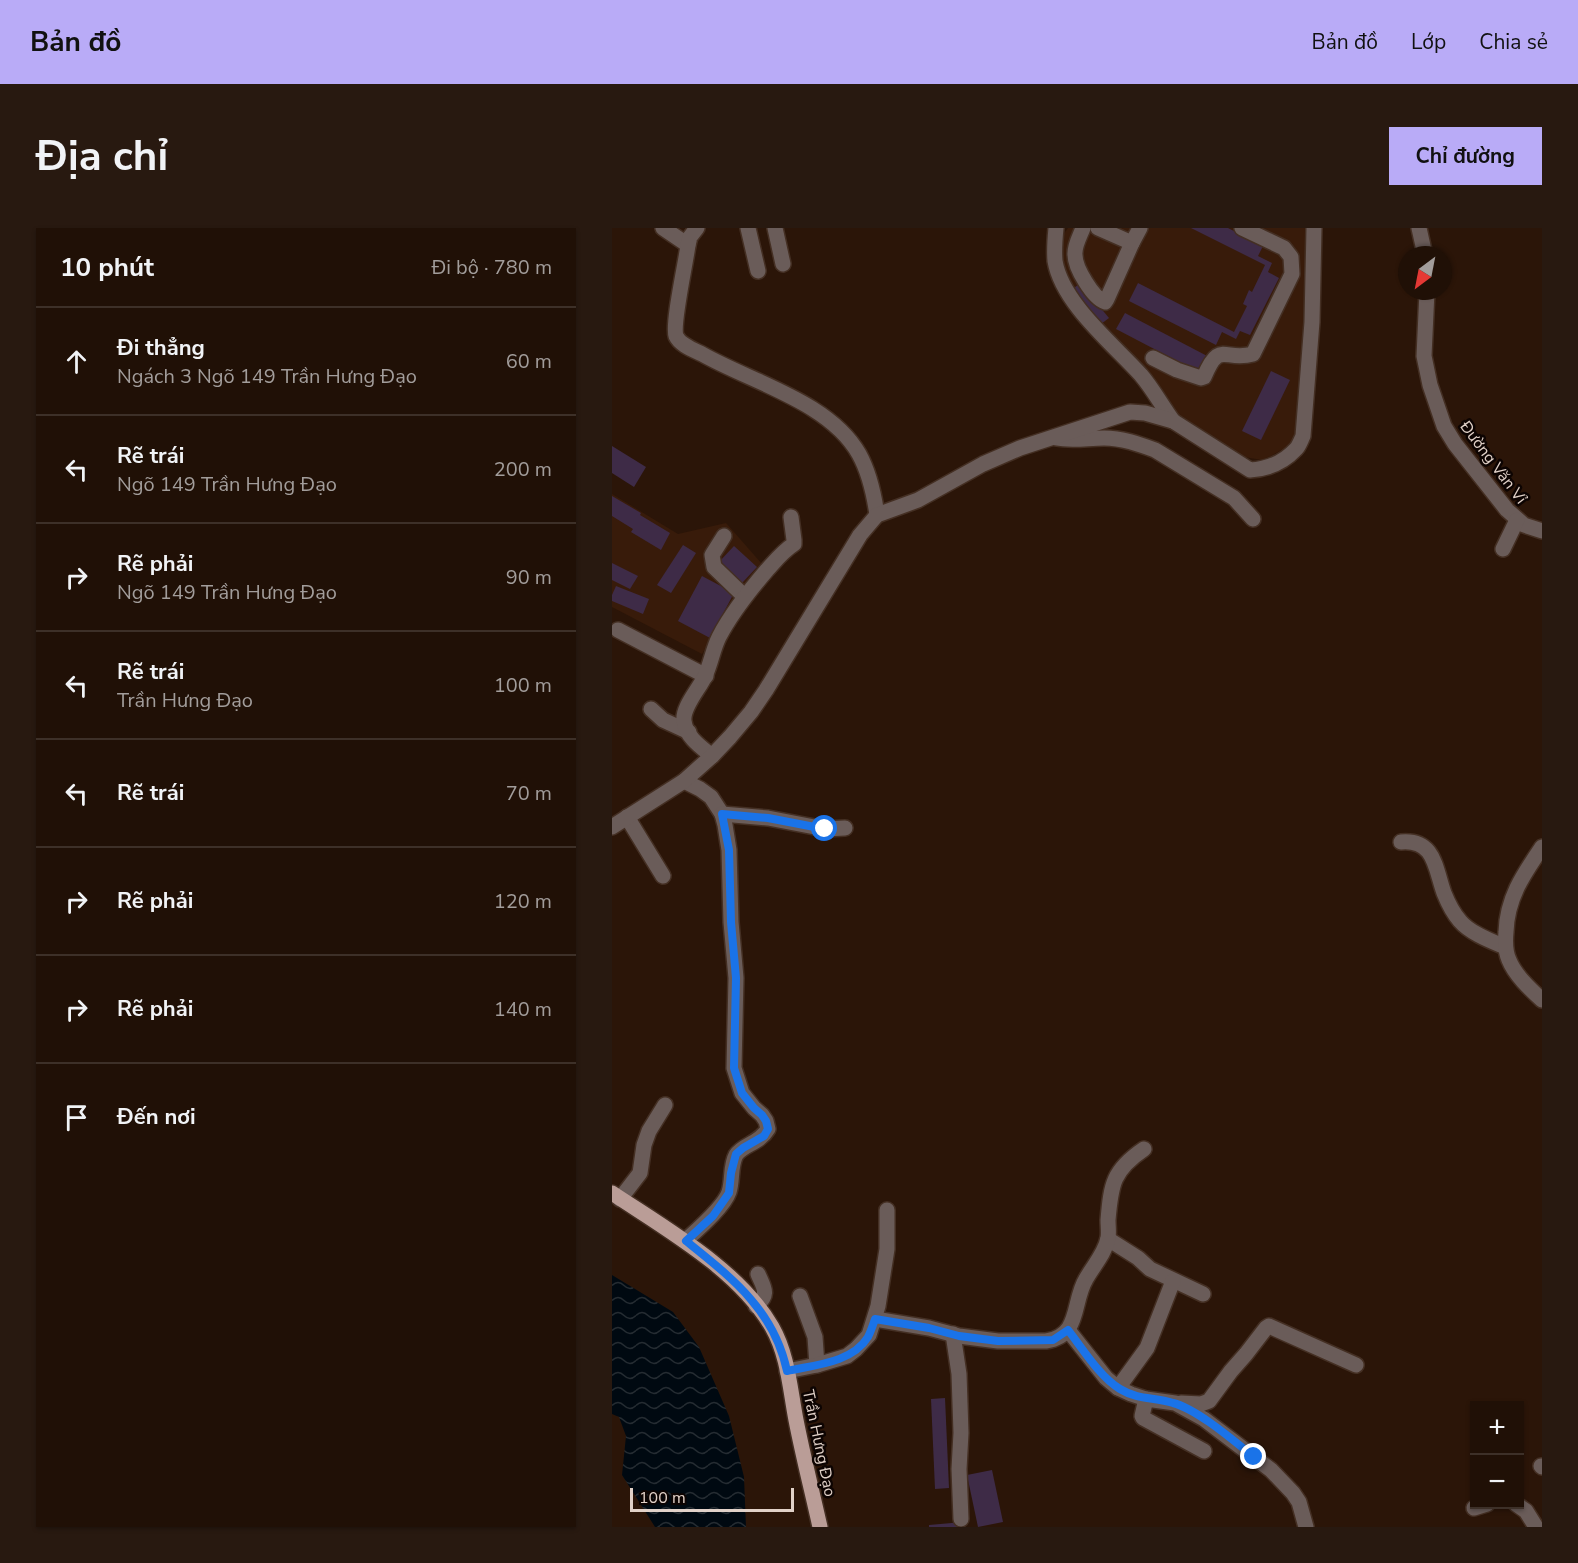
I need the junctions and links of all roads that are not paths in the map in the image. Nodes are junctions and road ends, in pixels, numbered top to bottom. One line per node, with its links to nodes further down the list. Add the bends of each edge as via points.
1 (663, 228): 13 (street)
2 (697, 228): 13 (street)
3 (748, 228): 16 (street)
4 (775, 228): 15 (street)
5 (1056, 228): 19 (street, via 1055,259 1065,286 1078,307 1143,377)
6 (1083, 228): 12 (street, via 1076,246 1076,263 1091,291 1105,302)
7 (1098, 228): 12 (street)
8 (1140, 228): 12 (street)
9 (1242, 228): 18 (street, via 1284,248 1291,257 1293,273 1253,354 1214,357 1201,378)
10 (1314, 228): 19 (street, via 1312,322 1303,436 1297,448 1264,469 1250,470)
11 (1419, 228): 14 (street)
12 (1132, 243)
13 (688, 245): 21 (street, via 677,337 707,357 824,416 859,454 874,493)
14 (1423, 246)
15 (783, 264)
16 (758, 271)
17 (1427, 300): 24 (street, Đường Văn Vỉ, via 1424,356 1444,426)
18 (1153, 358)
19 (1173, 421): 20 (street, via 1130,412)
20 (1050, 437): 21 (street, via 983,464 918,500); 23 (street, via 1107,438 1149,447 1234,498)
21 (877, 515): 33 (street, via 860,535 751,712)
22 (791, 518): 28 (street, via 794,544)
23 (1253, 519)
24 (1517, 520): 25 (street, Đường Văn Vỉ); 27 (street)
25 (1542, 531)
26 (724, 536): 28 (street, via 712,555 714,567)
27 (1503, 549)
28 (744, 596): 30 (street, via 718,639)
29 (618, 630): 30 (street)
30 (705, 676): 32 (street, via 684,713)
31 (651, 710): 32 (street)
32 (689, 732): 33 (street, via 694,742)
33 (712, 756): 34 (street)
34 (684, 781): 35 (street, via 711,797); 36 (street)
35 (722, 814): 38 (street, via 825,829); 49 (street, via 729,850 736,978 734,1068 742,1093 762,1115 768,1129 764,1136 736,1154 729,1193 713,1216)
36 (627, 818): 37 (street); 41 (street)
37 (612, 827)
38 (845, 828)
39 (1401, 842): 42 (street, via 1416,842 1426,849 1451,909 1462,924)
40 (1542, 847): 42 (street, via 1516,887 1506,919)
41 (663, 876)
42 (1505, 946): 43 (street, via 1518,974)
43 (1542, 1000)
44 (665, 1105): 46 (street, via 649,1131 640,1173)
45 (1144, 1149): 48 (street, via 1130,1159 1115,1179)
46 (616, 1196): 49 (main road, Trần Hưng Đạo)
47 (887, 1210): 55 (street, via 887,1249)
48 (1108, 1239): 51 (street); 56 (street, via 1084,1281)
49 (686, 1241): 54 (main road, Trần Hưng Đạo)
50 (758, 1274): 54 (street, via 765,1294)
51 (1173, 1281): 52 (street); 61 (street, via 1147,1348)
52 (1203, 1294)
53 (800, 1296): 58 (street, via 810,1319)
54 (756, 1306): 60 (main road, Trần Hưng Đạo, via 772,1328)
55 (875, 1319): 57 (street); 58 (street, via 869,1335 856,1349 840,1359)
56 (1068, 1330): 57 (street, via 1046,1341 998,1341); 61 (street)
57 (953, 1334): 66 (street, via 959,1374)
58 (817, 1365): 60 (street)
59 (1356, 1365): 63 (street, via 1269,1326 1209,1401)
60 (787, 1371): 67 (main road, Trần Hưng Đạo)
61 (1118, 1388): 62 (street)
62 (1146, 1399): 63 (street); 64 (street, via 1143,1419)
63 (1175, 1403): 68 (street, via 1204,1419 1284,1483 1299,1503)
64 (1204, 1451)
65 (1523, 1509): 69 (street)
66 (961, 1520)
67 (820, 1527)
68 (1306, 1527)
69 (1536, 1527)

